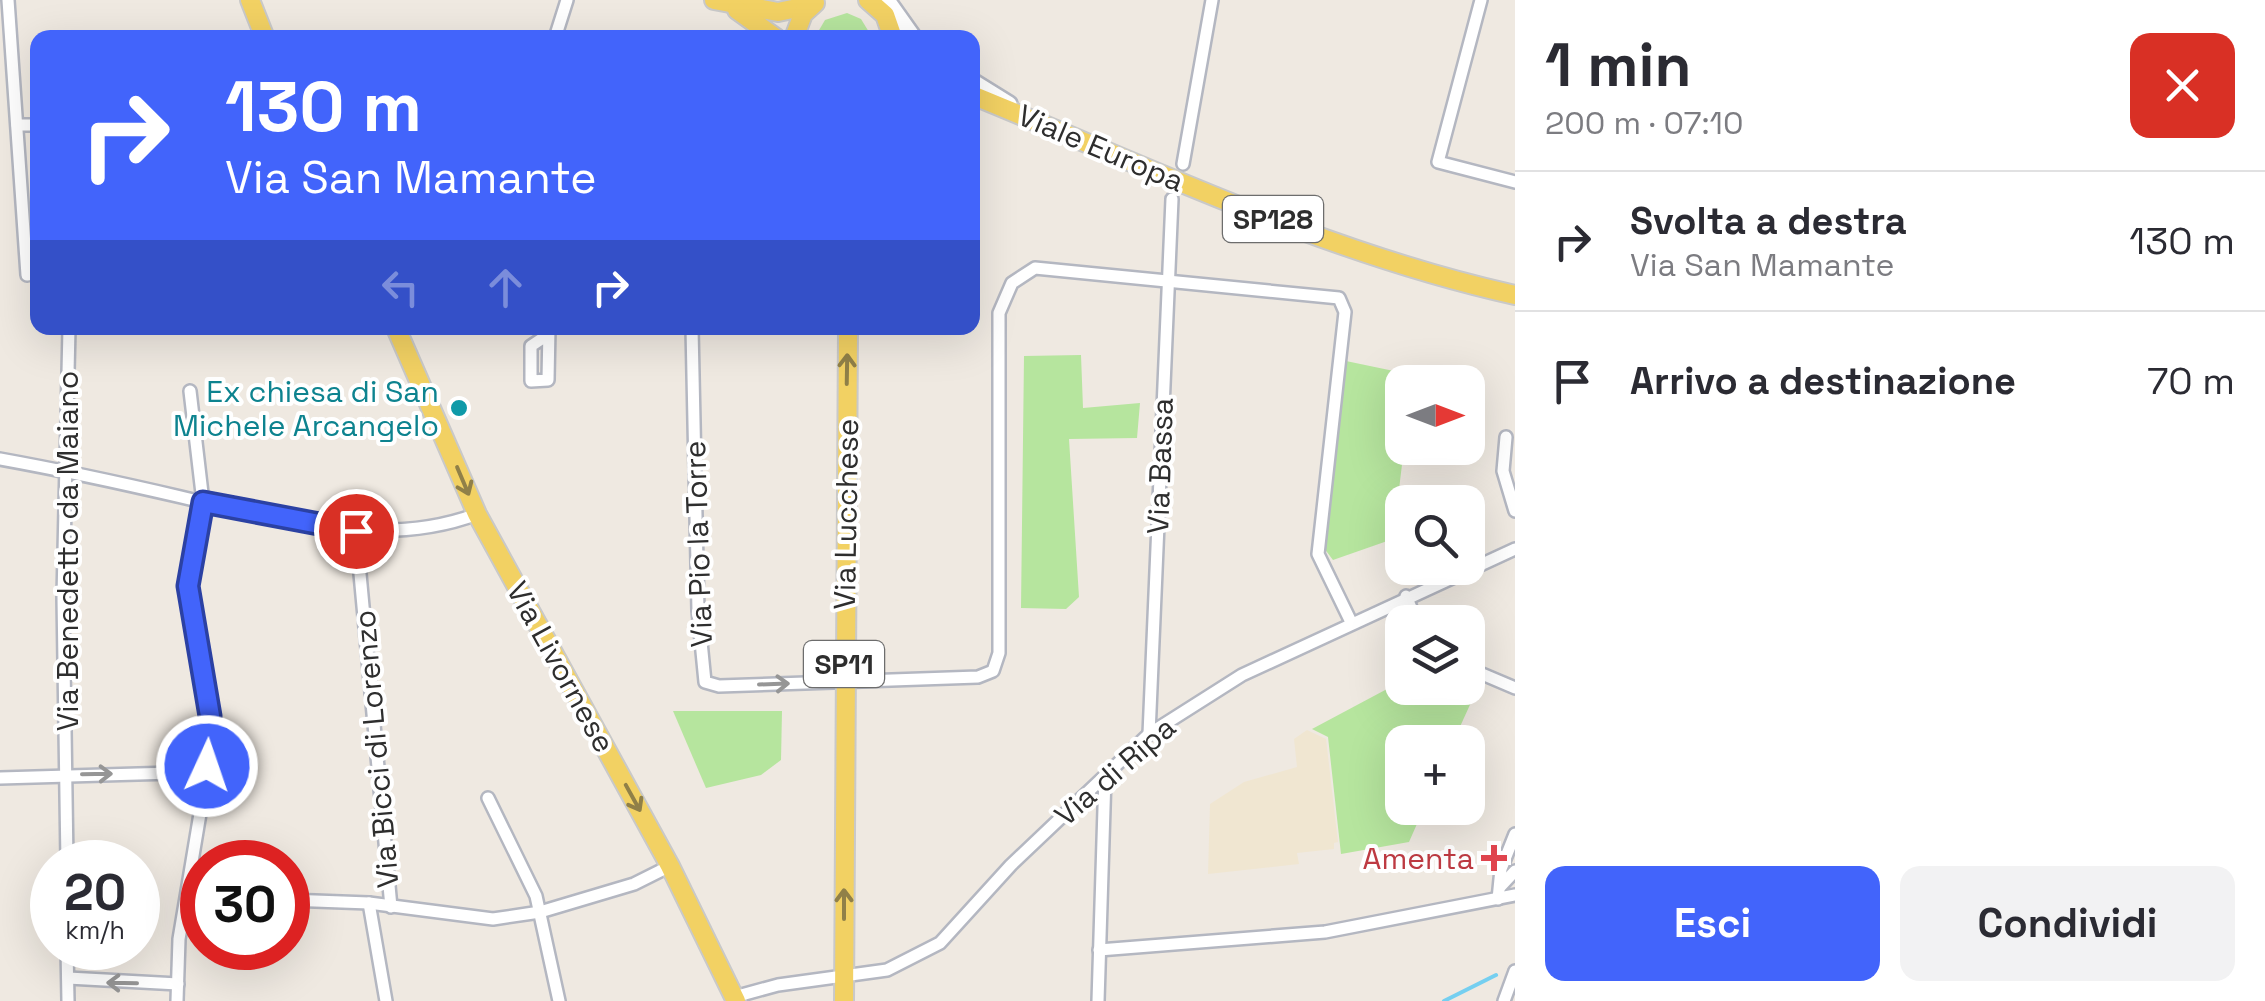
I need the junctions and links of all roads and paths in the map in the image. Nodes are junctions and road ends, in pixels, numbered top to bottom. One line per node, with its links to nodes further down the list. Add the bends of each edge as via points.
1 (8, 0): 21 (street)
2 (250, 0): 10 (main road)
3 (567, 0): 11 (street)
4 (868, 0): 14 (main road)
5 (887, 0): 15 (main road)
6 (1212, 0): 22 (street)
7 (1481, 0): 23 (street, via 1438,162)
8 (815, 2): 9 (main road, via 778,12); 13 (main road)
9 (723, 3): 12 (main road)
10 (262, 30)
11 (557, 30)
12 (764, 30)
13 (799, 30)
14 (890, 30)
15 (908, 30)
16 (980, 86): 19 (main road, SP128)
17 (980, 98): 19 (main road, Viale Europa / SP128)
18 (980, 108): 19 (main road, SP128)
19 (1038, 122): 27 (main road, Viale Europa / SP128, via 1360,252)
20 (30, 125): 21 (street)
21 (17, 126): 25 (street)
22 (1182, 164)
23 (1515, 182)
24 (1172, 199): 26 (street, Via Bassa)
25 (30, 254)
26 (1166, 279): 43 (street, via 1339,298 1345,312 1318,554); 45 (street, Via Pio la Torre, via 1035,268 1002,298 999,653 993,671); 47 (street, Via Bassa)
27 (1515, 295)
28 (69, 335): 35 (street, Via Benedetto da Maiano)
29 (399, 335): 38 (main road, Via Livornese, one-way to 38)
30 (692, 335): 45 (street, Via Pio la Torre, one-way to 45, via 705,682)
31 (848, 335): 45 (main road, Via Lucchese / SP11, one-way to 31)
32 (190, 391): 36 (street)
33 (1506, 437): 37 (street, via 1503,471)
34 (0, 459): 35 (street)
35 (68, 471): 36 (street); 49 (street, Via Benedetto da Maiano)
36 (203, 502): 39 (street); 48 (street, via 188,586 210,716)
37 (1515, 512)
38 (477, 514): 39 (street, via 453,523); 56 (main road, Via Livornese, one-way to 56)
39 (356, 531): 62 (street, Via Bicci di Lorenzo)
40 (1515, 549): 41 (street, Via di Ripa)
41 (1406, 596): 42 (street); 43 (street, Via di Ripa)
42 (1410, 605)
43 (1351, 622): 47 (street, Via di Ripa, via 1242,675)
44 (1485, 675): 46 (street)
45 (844, 681): 68 (main road, Via Lucchese / SP11, one-way to 45)
46 (1515, 688)
47 (1149, 734): 50 (street, Via di Ripa)
48 (206, 772): 49 (street, one-way to 48); 55 (street)
49 (66, 774): 51 (street); 54 (street, Via Benedetto da Maiano)
50 (1105, 776): 65 (street); 68 (street, Via di Ripa, via 940,943 887,970)
51 (0, 778)
52 (488, 798): 63 (street)
53 (1515, 834): 58 (street, via 1500,870)
54 (67, 840)
55 (200, 840)
56 (670, 866): 63 (street); 71 (main road, Via Livornese)
57 (1515, 871): 58 (street)
58 (1499, 893): 59 (street); 65 (street, via 1325,932)
59 (1515, 895)
60 (310, 901): 61 (street)
61 (369, 903): 62 (street); 74 (street, Via Bicci di Lorenzo)
62 (391, 907): 63 (street, via 494,919)
63 (540, 912): 75 (street)
64 (180, 940): 70 (street)
65 (1099, 950): 77 (street)
66 (68, 970): 69 (street)
67 (1515, 972): 78 (street)
68 (844, 977): 71 (street, Via di Ripa, via 778,985); 76 (main road, Via Lucchese / SP11)
69 (68, 978): 70 (street, one-way to 69); 72 (street)
70 (178, 984): 73 (street)
71 (735, 999)
72 (68, 1001)
73 (177, 1001)
74 (386, 1001)
75 (559, 1001)
76 (844, 1001)
77 (1098, 1001)
78 (1504, 1001)

